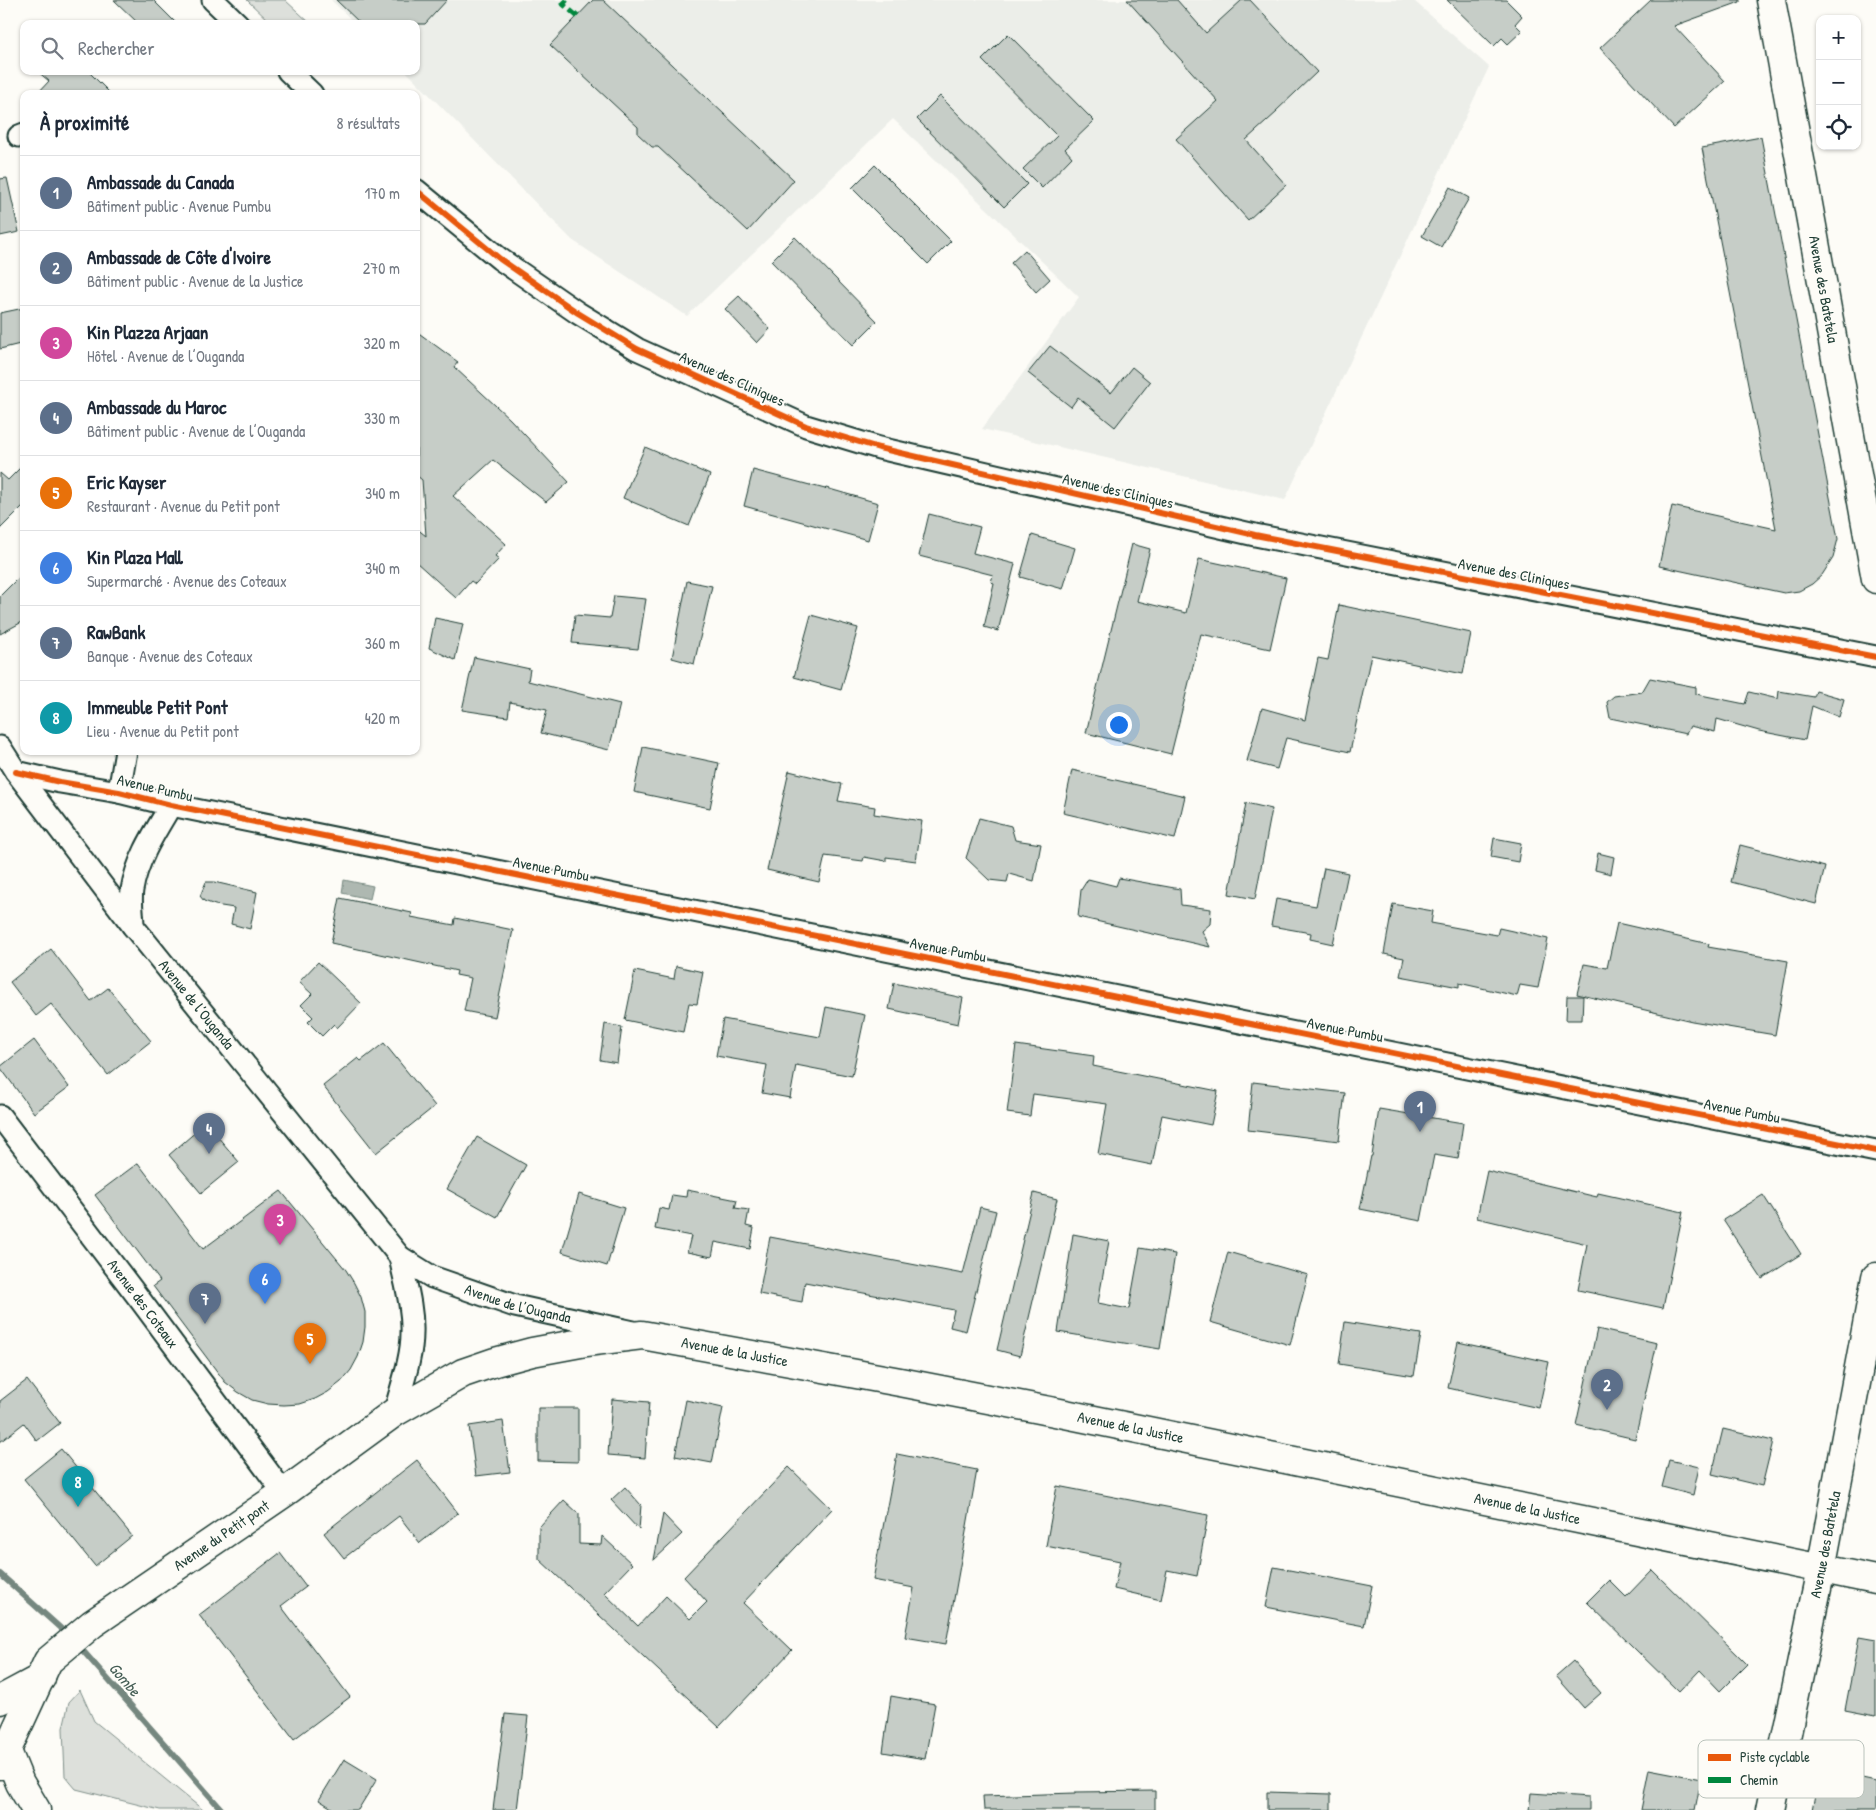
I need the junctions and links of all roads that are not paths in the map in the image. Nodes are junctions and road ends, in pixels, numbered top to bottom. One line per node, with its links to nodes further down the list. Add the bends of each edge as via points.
1 (213, 0): 3 (street)
2 (1771, 0): 7 (main road, Avenue des Batetela)
3 (234, 20)
4 (292, 75): 5 (street)
5 (308, 90)
6 (420, 193): 8 (street, Avenue des Cliniques, via 500,259 637,349 806,426 879,448 1255,536)
7 (1876, 579)
8 (1876, 657)
9 (0, 747): 11 (street, Avenue de l’Ouganda)
10 (125, 755): 12 (street)
11 (16, 772): 12 (street, Avenue Pumbu); 14 (street, Avenue de l’Ouganda)
12 (119, 792): 13 (street, Avenue Pumbu)
13 (171, 805): 14 (street, via 138,866 132,892); 16 (street, Avenue Pumbu)
14 (133, 926): 17 (street, Avenue de l’Ouganda)
15 (0, 1116): 21 (street, Avenue des Coteaux, via 142,1300)
16 (1876, 1151)
17 (400, 1257): 19 (street, Avenue de l’Ouganda, via 432,1276 516,1306); 20 (street, Avenue de l’Ouganda, via 412,1334)
18 (1876, 1277): 22 (main road, Avenue des Batetela)
19 (642, 1335): 20 (main road, Avenue de la Justice, via 586,1342 495,1362 463,1374); 22 (main road, Avenue de la Justice, via 1065,1414)
20 (395, 1412): 21 (main road, Avenue du Petit pont)
21 (284, 1493): 24 (main road, Avenue du Petit pont, via 92,1624)
22 (1821, 1570): 23 (main road, Avenue de la Justice); 26 (main road, Avenue des Batetela)
23 (1876, 1580)
24 (45, 1669): 25 (main road); 27 (main road)
25 (0, 1700)
26 (1786, 1740)
27 (4, 1758): 28 (main road)
28 (36, 1810)

